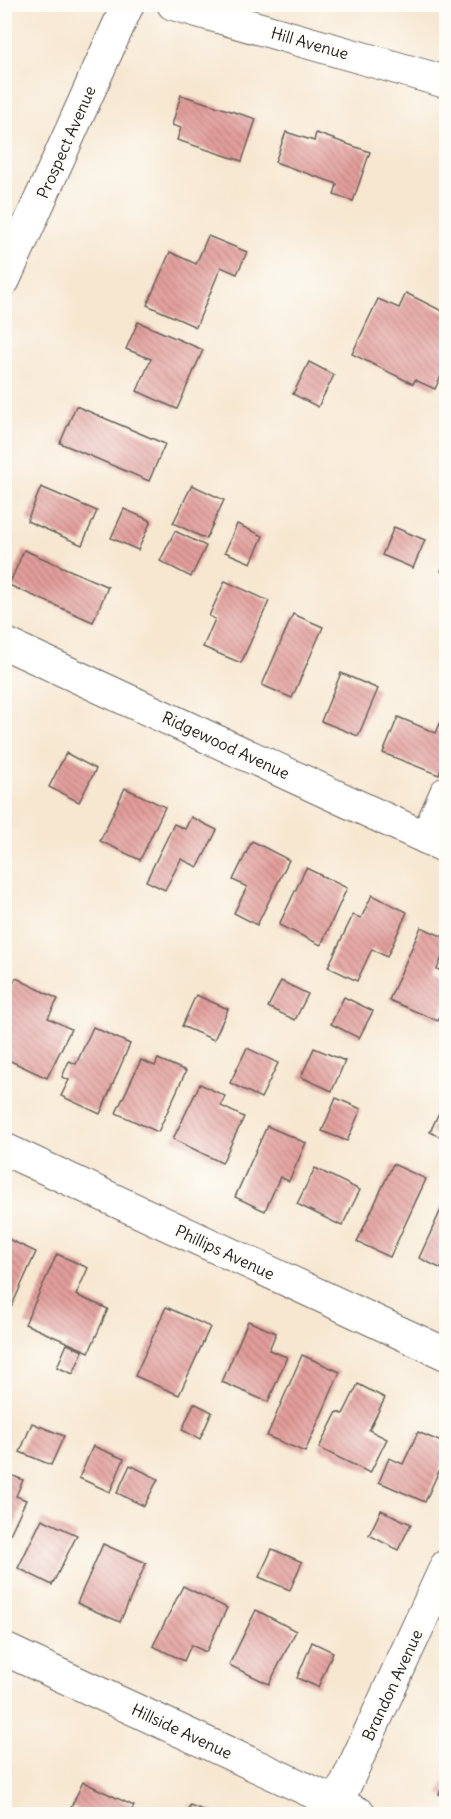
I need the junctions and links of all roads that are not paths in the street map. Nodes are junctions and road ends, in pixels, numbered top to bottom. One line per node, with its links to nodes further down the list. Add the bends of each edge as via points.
1 (128, 4): 4 (street, Prospect Avenue)
2 (174, 4): 3 (street, Hill Avenue)
3 (447, 82)
4 (4, 280)
5 (4, 644): 7 (street, Ridgewood Avenue)
6 (447, 793): 7 (street)
7 (436, 843)
8 (4, 1149): 9 (street, Phillips Avenue)
9 (447, 1354)
10 (447, 1566): 12 (street, Brandon Avenue)
11 (4, 1649): 12 (street, Hillside Avenue)
12 (348, 1809)

